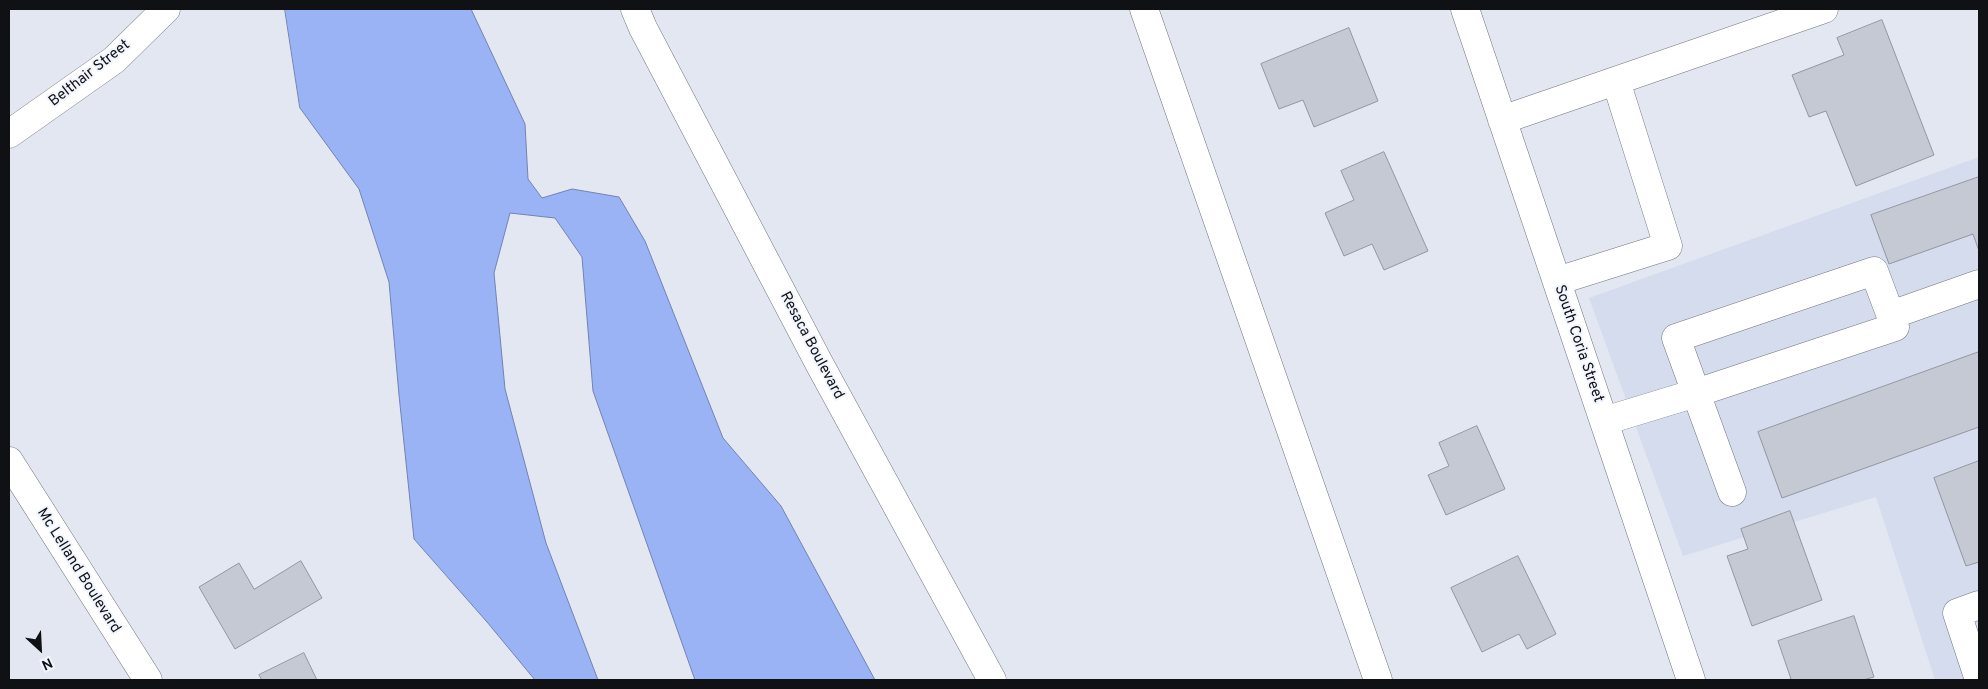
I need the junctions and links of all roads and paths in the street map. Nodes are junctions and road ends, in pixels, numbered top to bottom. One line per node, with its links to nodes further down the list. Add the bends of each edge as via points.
1 (166, 9): 8 (street, Belthair Street, via 114,60)
2 (635, 9): 19 (street, Resaca Boulevard, via 820,364)
3 (1144, 9): 20 (street)
4 (1465, 9): 7 (street, South Coria Street)
5 (1824, 9): 6 (street)
6 (1616, 81): 7 (street); 9 (street, via 1668,246)
7 (1502, 120): 9 (street, South Coria Street)
8 (9, 134)
9 (1557, 281): 13 (street, South Coria Street)
10 (1979, 284): 11 (street)
11 (1891, 315): 12 (street, via 1895,327); 12 (street, via 1874,271 1676,338)
12 (1696, 392): 13 (street); 15 (street)
13 (1604, 421): 21 (street, South Coria Street)
14 (9, 461): 18 (street, Mc Lelland Boulevard)
15 (1732, 492)
16 (1979, 605): 17 (street, via 1957,613)
17 (1978, 672)
18 (148, 680)
19 (992, 680)
20 (1378, 680)
21 (1691, 680)

